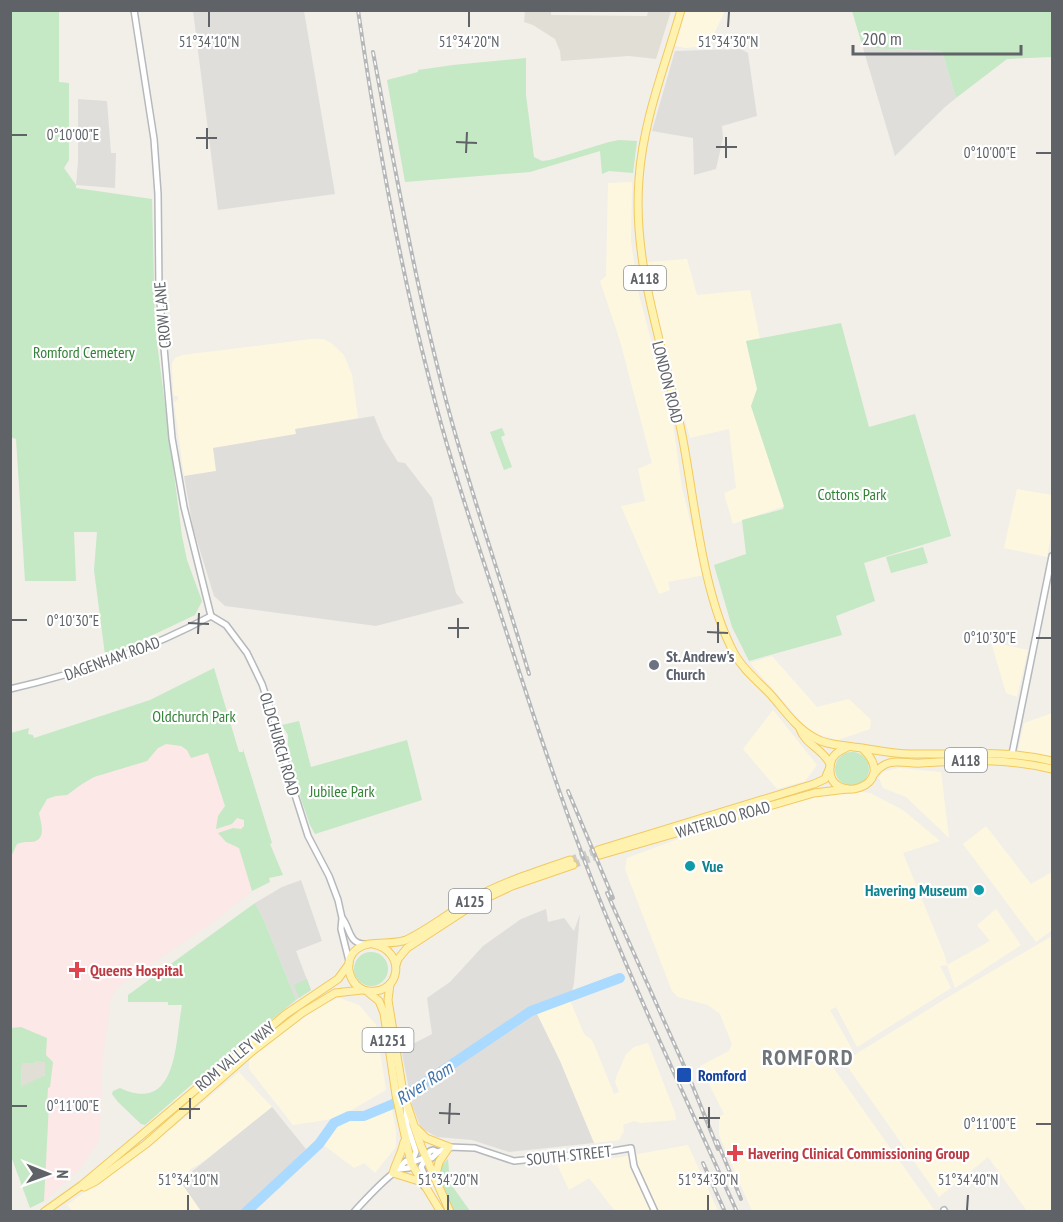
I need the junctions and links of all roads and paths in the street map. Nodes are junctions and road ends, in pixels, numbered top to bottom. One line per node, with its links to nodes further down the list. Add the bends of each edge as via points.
1 (134, 10): 4 (street, CROW LANE, via 154,139 159,291 172,438)
2 (681, 10): 6 (main road, LONDON ROAD / A118, via 643,145 638,196 642,260 718,612 738,658)
3 (1053, 556): 9 (street)
4 (210, 616): 5 (street, DAGENHAM ROAD, via 100,664); 15 (street, OLDCHURCH ROAD, via 226,625 247,653 262,684 298,808 329,876)
5 (10, 689)
6 (800, 729): 7 (main road, LONDON ROAD / A118, via 821,741); 11 (main road, LONDON ROAD / A118)
7 (850, 747): 8 (main road); 11 (main road, via 837,752)
8 (863, 749): 9 (main road, A118, via 912,754); 13 (main road, via 873,761)
9 (1012, 754): 10 (main road, A118)
10 (1053, 761)
11 (830, 766): 14 (main road, via 833,781); 14 (main road, WATERLOO ROAD, via 825,779 814,784 599,852 814,793)
12 (1053, 769): 13 (main road, A118, via 1012,761 967,759 890,763)
13 (874, 774): 14 (main road, via 863,787)
14 (847, 789)
15 (342, 918): 16 (street, OLDCHURCH ROAD, via 353,939 359,944); 17 (street, OLDCHURCH ROAD)
16 (371, 944): 17 (main road, via 357,949); 18 (main road, via 390,952); 18 (main road, A125, via 407,939 487,892 571,863 476,903 407,948)
17 (349, 963): 20 (main road, via 353,982); 31 (main road, ROM VALLEY WAY, via 338,980 286,1014)
18 (396, 965): 19 (main road)
19 (390, 984): 20 (main road, via 376,992); 21 (main road, A1251, via 388,1000)
20 (364, 990): 21 (main road, A1251, via 382,1005); 31 (main road, ROM VALLEY WAY, via 336,993 302,1012 146,1144 96,1181)
21 (399, 1094): 22 (main road, A1251); 24 (main road, A1251)
22 (405, 1102): 23 (main road, A1251); 27 (street, via 416,1152)
23 (414, 1126): 25 (main road, via 426,1138); 26 (main road, A1251)
24 (404, 1139): 27 (main road, A1251); 28 (main road, A1251)
25 (449, 1147): 26 (street, SOUTH STREET, via 432,1158); 29 (main road, via 439,1162); 36 (street, SOUTH STREET, via 475,1148 514,1161 631,1148 634,1166)
26 (426, 1157): 27 (street, SOUTH STREET); 29 (main road, A1251); 30 (street, via 421,1167 426,1178)
27 (411, 1163): 28 (street, SOUTH STREET, via 403,1162); 30 (main road, A1251)
28 (396, 1171): 30 (main road); 33 (street, SOUTH STREET)
29 (435, 1181): 35 (main road, A1251)
30 (423, 1184): 34 (main road, A1251)
31 (67, 1196): 32 (main road, ROM VALLEY WAY)
32 (44, 1212)
33 (354, 1212)
34 (441, 1212)
35 (450, 1212)
36 (655, 1212)

